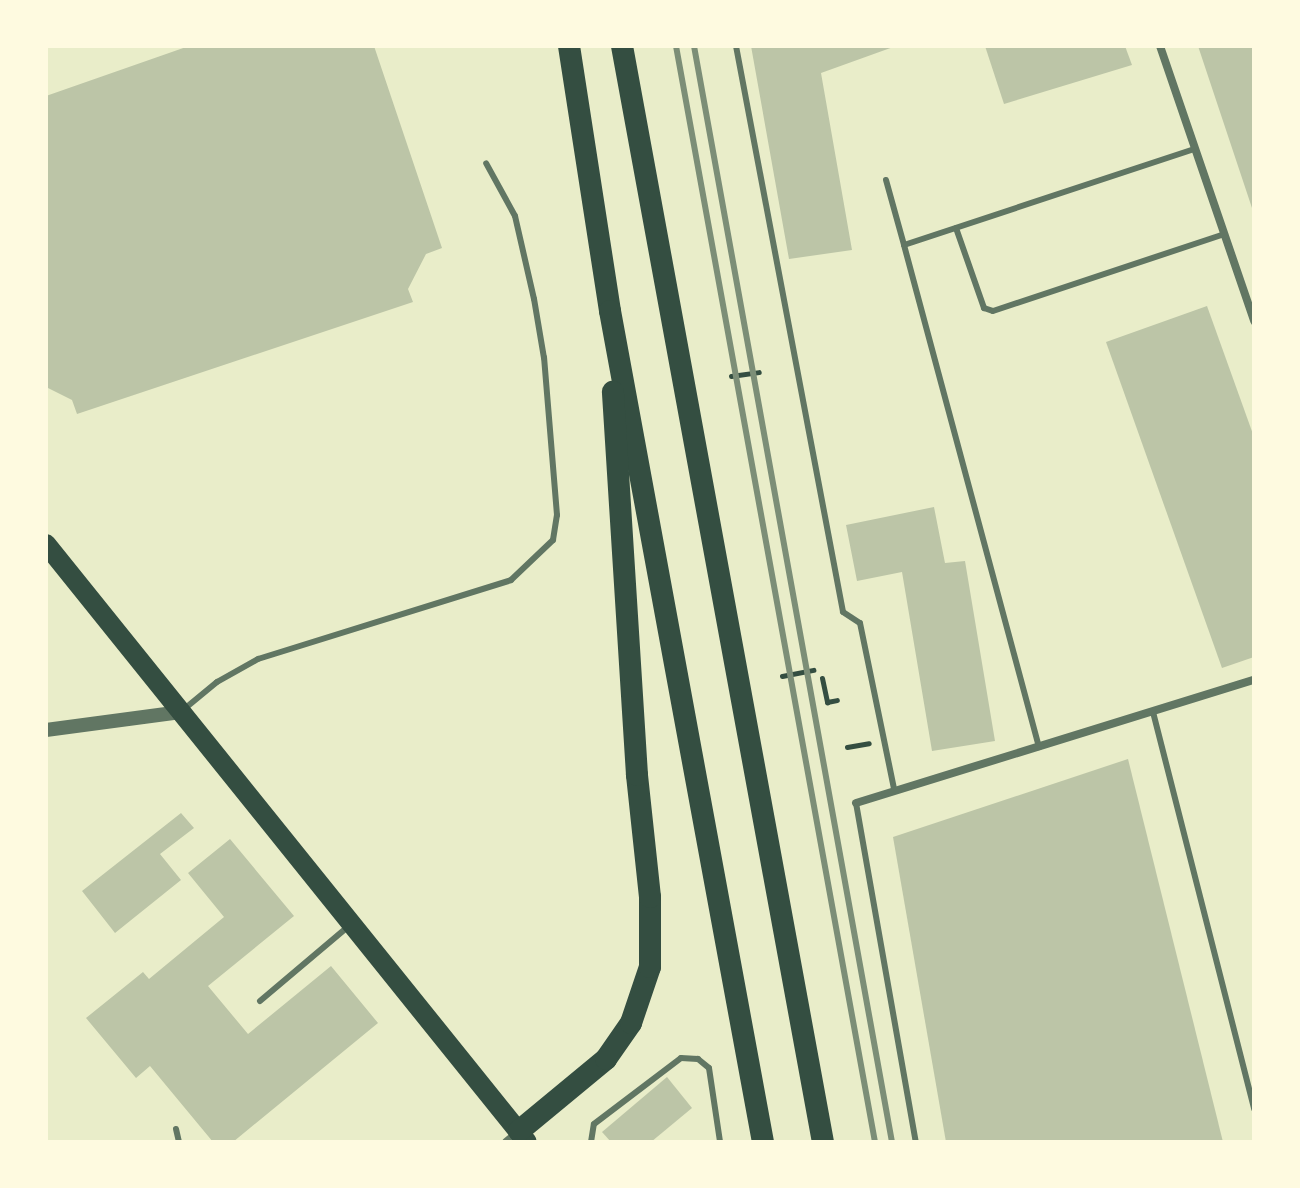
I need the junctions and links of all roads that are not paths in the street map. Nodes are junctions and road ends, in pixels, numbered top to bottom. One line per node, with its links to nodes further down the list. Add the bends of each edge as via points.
1 (569, 46): 11 (highway)
2 (622, 46): 30 (highway)
3 (736, 46): 19 (lane, via 843,612 860,623)
4 (1160, 46): 5 (street)
5 (1194, 149): 8 (lane); 9 (street)
6 (486, 163): 15 (lane, via 515,216 534,299 557,515 553,540 511,580 258,659 217,682)
7 (886, 180): 10 (lane)
8 (956, 228): 9 (lane, via 984,308 993,311); 10 (lane)
9 (1225, 234): 12 (street)
10 (904, 245): 18 (lane)
11 (610, 311): 25 (highway, via 618,509 650,897 650,967 631,1023 606,1059); 29 (highway)
12 (1254, 321)
13 (52, 556): 15 (main road)
14 (1254, 680): 16 (street)
15 (181, 712): 17 (street); 21 (main road)
16 (1153, 712): 18 (street); 23 (lane)
17 (46, 730)
18 (1039, 747): 19 (street)
19 (894, 788): 20 (street)
20 (856, 803): 31 (lane)
21 (350, 925): 22 (lane); 25 (main road)
22 (260, 1001)
23 (1254, 1109)
24 (176, 1129): 26 (lane)
25 (517, 1138)
26 (179, 1142)
27 (591, 1142): 28 (lane, via 594,1124 681,1058 698,1059 709,1068)
28 (720, 1142)
29 (763, 1142)
30 (823, 1142)
31 (916, 1142)

